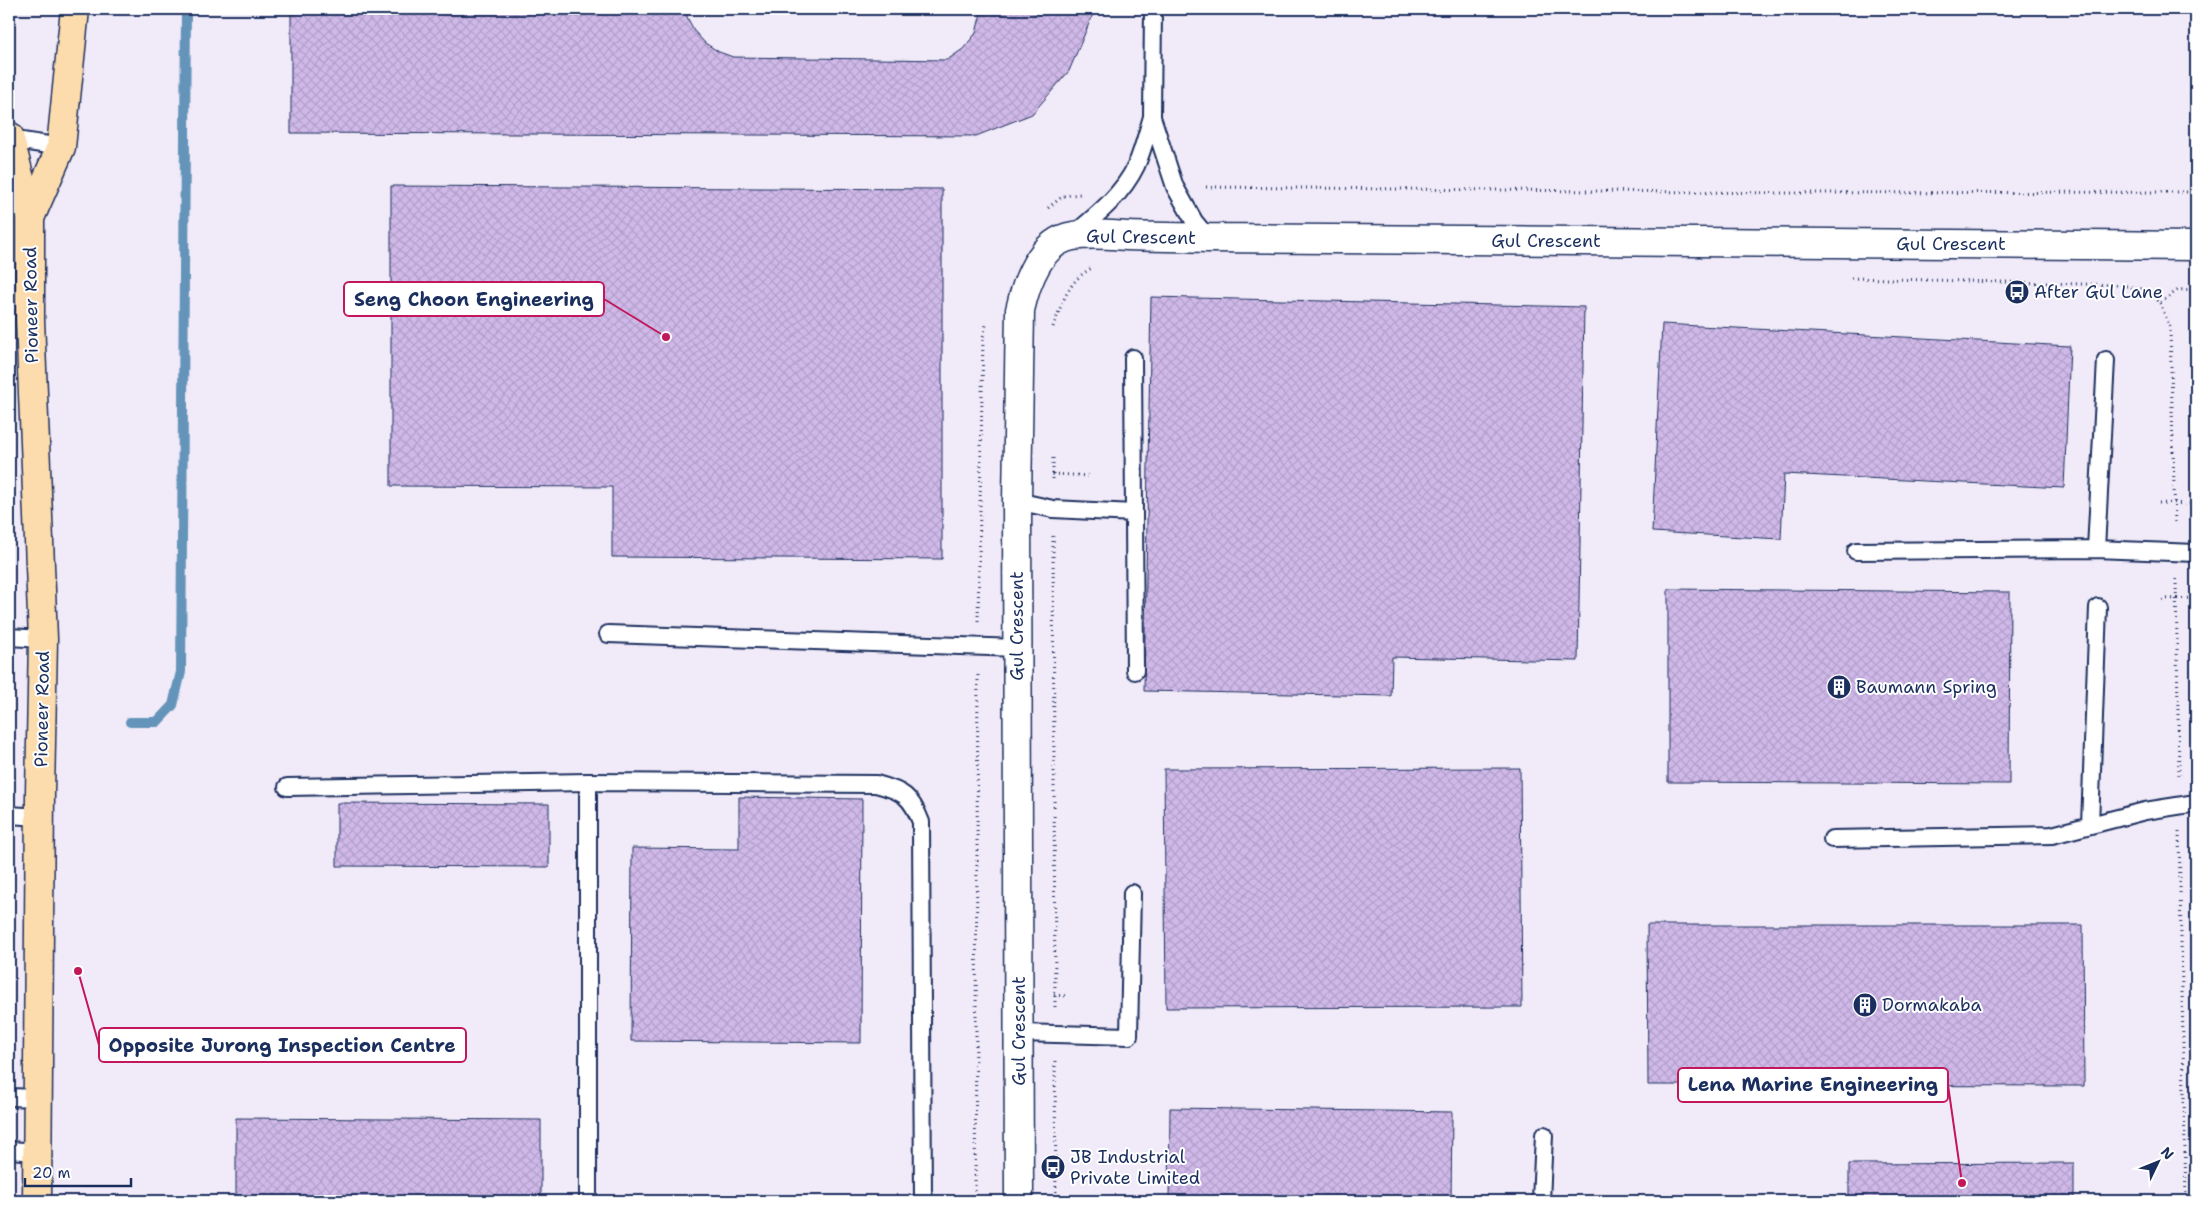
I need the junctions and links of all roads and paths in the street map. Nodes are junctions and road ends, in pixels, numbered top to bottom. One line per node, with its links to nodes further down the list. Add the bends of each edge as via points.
1 (75, 9): 5 (main road, Pioneer Road)
2 (1153, 9): 3 (lane)
3 (1152, 117): 6 (lane, via 1135,166); 7 (lane)
4 (9, 138): 5 (lane); 10 (main road, Pioneer Road)
5 (61, 147): 10 (main road, Pioneer Road)
6 (1122, 187): 9 (path, via 1064,196); 11 (lane, via 1103,210)
7 (1175, 187): 8 (path, via 1786,193); 12 (lane, via 1194,221)
8 (2196, 192)
9 (1043, 212)
10 (30, 218): 42 (main road, Pioneer Road, via 30,320)
11 (1072, 236): 12 (street, Gul Crescent); 23 (street, Gul Crescent, via 1055,244 1035,264 1024,289 1020,310)
12 (1208, 238): 13 (street, Gul Crescent)
13 (2196, 246)
14 (1097, 265): 19 (path, via 1081,273 1065,294)
15 (1843, 278): 17 (path, via 2120,285 2143,289)
16 (2196, 289): 17 (path, via 2178,290)
17 (2160, 303): 28 (path, via 2170,327)
18 (987, 320): 43 (path, via 983,337)
19 (1052, 331)
20 (1134, 358): 31 (lane)
21 (2106, 360): 32 (lane)
22 (1052, 455): 24 (path)
23 (1017, 472): 24 (path); 26 (street, Gul Crescent)
24 (1053, 474): 25 (path); 30 (path)
25 (1090, 476)
26 (1017, 501): 30 (lane); 44 (street, Gul Crescent)
27 (2159, 503): 28 (path)
28 (2174, 503): 29 (path); 34 (path)
29 (2196, 504)
30 (1053, 508): 31 (lane); 56 (path)
31 (1134, 513): 45 (lane)
32 (2096, 549): 33 (lane); 34 (lane)
33 (1856, 551)
34 (2175, 552): 35 (lane); 36 (path)
35 (2196, 553)
36 (2176, 598): 37 (path); 38 (path); 50 (path)
37 (2196, 598)
38 (2162, 599)
39 (2098, 607): 52 (lane)
40 (608, 634): 43 (lane)
41 (9, 637): 42 (lane)
42 (43, 640): 49 (main road, Pioneer Road)
43 (978, 647): 44 (lane); 65 (path)
44 (1018, 648): 55 (street, Gul Crescent)
45 (1135, 671)
46 (588, 782): 47 (lane); 63 (lane); 64 (lane, via 876,784 899,790 914,804 921,822)
47 (287, 787)
48 (2196, 803): 50 (lane)
49 (40, 805): 51 (lane); 58 (main road, Pioneer Road)
50 (2179, 806): 52 (lane); 69 (path)
51 (9, 815)
52 (2090, 825): 53 (lane, via 2052,835)
53 (1832, 839)
54 (1132, 893): 56 (lane, via 1129,1036)
55 (1019, 1033): 56 (lane); 66 (street, Gul Crescent)
56 (1055, 1033): 67 (path)
57 (9, 1098): 58 (lane)
58 (38, 1098): 61 (main road, Pioneer Road)
59 (1544, 1135): 68 (lane)
60 (9, 1150): 61 (lane)
61 (38, 1152): 62 (main road, Pioneer Road)
62 (37, 1201)
63 (588, 1201)
64 (923, 1201)
65 (975, 1201)
66 (1019, 1201)
67 (1056, 1201)
68 (1541, 1201)
69 (2186, 1201)

